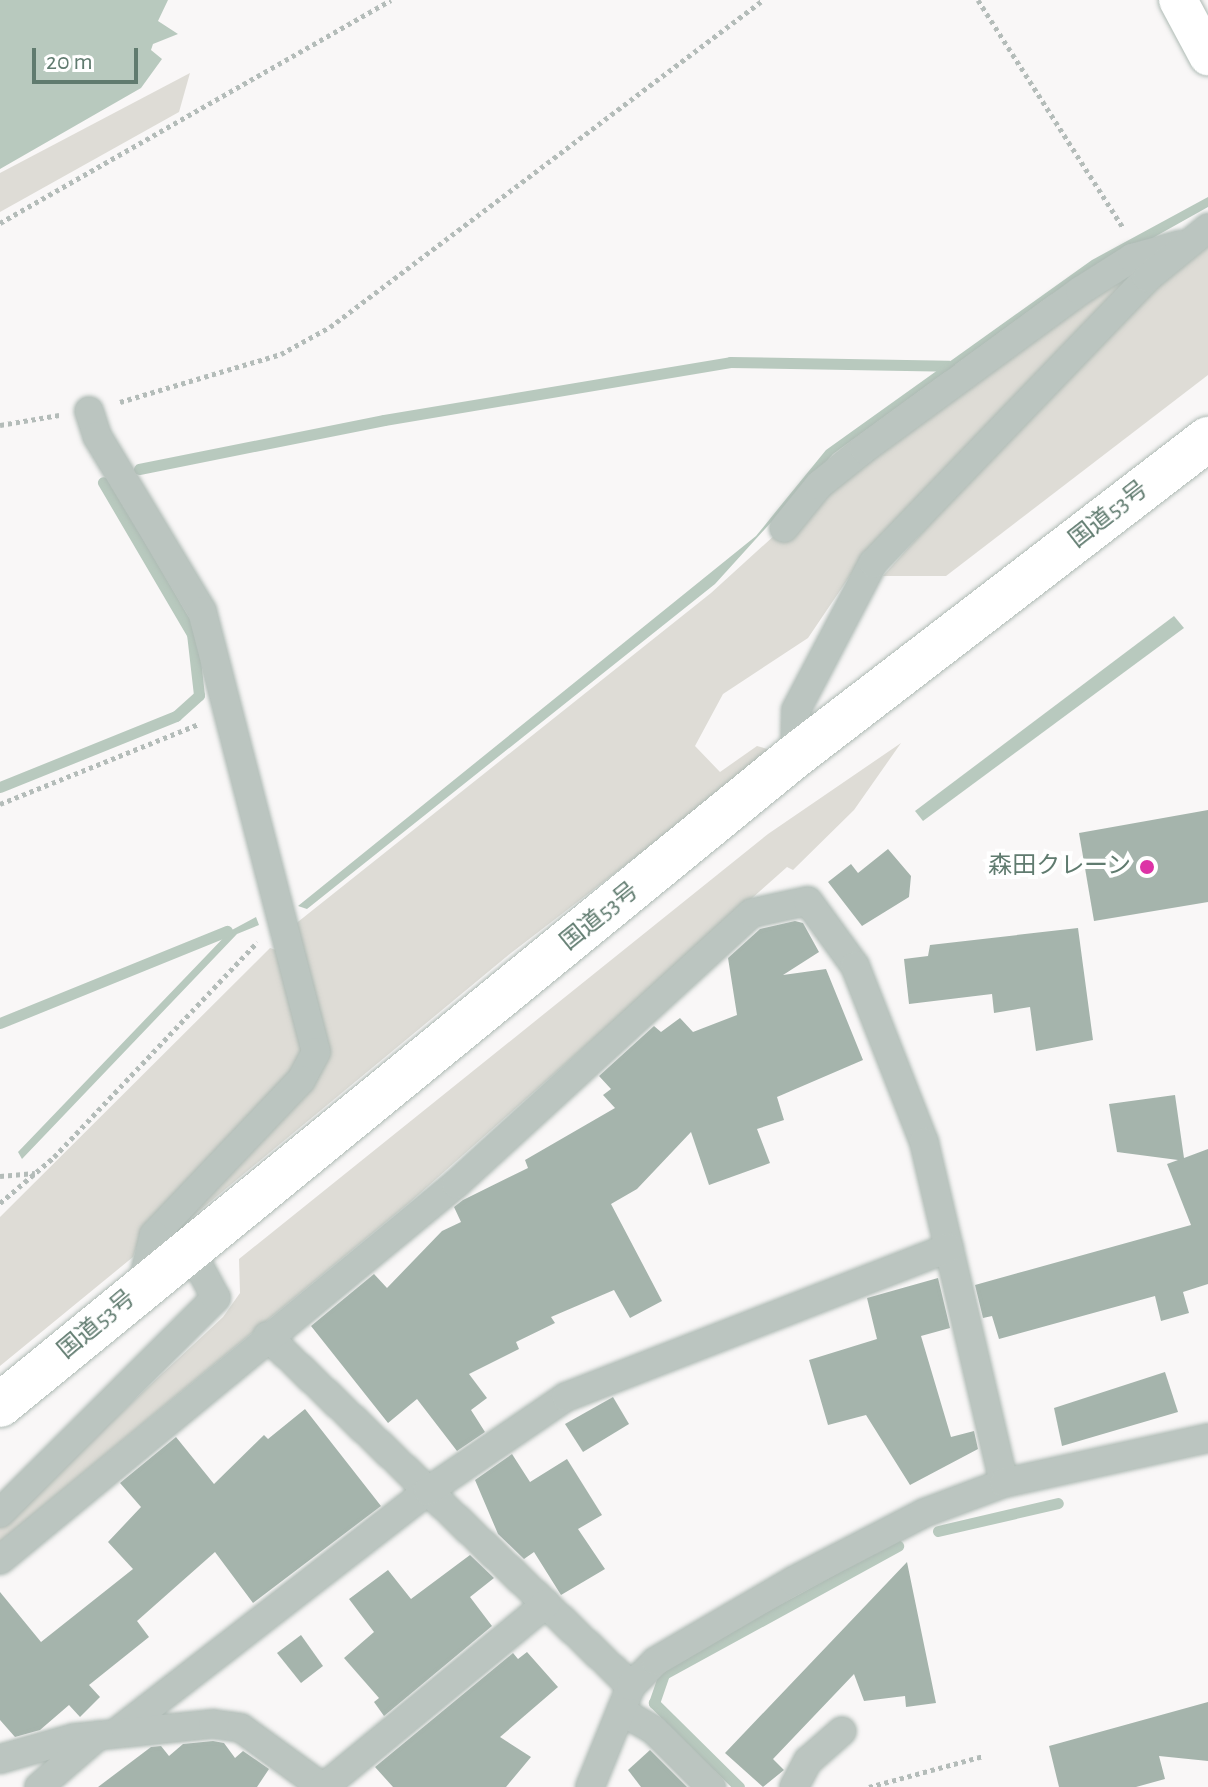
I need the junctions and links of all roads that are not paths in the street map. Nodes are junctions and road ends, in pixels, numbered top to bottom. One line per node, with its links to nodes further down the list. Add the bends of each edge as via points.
1 (1178, 0): 2 (main road)
2 (1208, 56)
3 (1200, 234): 6 (street, via 1132,258 1080,291 819,485); 7 (street, via 1147,278 873,563 796,710)
4 (89, 411): 10 (street, via 97,436 202,611 219,660 226,713 316,1052 301,1080 154,1235)
5 (1208, 439): 7 (highway, 国道53号)
6 (784, 528)
7 (795, 756): 9 (highway, 国道53号)
8 (949, 1248): 11 (street, via 924,1142 855,966 808,901 752,913 456,1184); 14 (street); 15 (street, via 566,1397)
9 (191, 1251): 10 (highway, 国道53号); 16 (street, via 216,1298)
10 (141, 1289): 12 (highway, 国道53号)
11 (267, 1336): 15 (street); 17 (street)
12 (0, 1405)
13 (1208, 1438): 14 (street)
14 (1004, 1483): 19 (street, via 924,1513 793,1581 656,1661)
15 (428, 1491): 18 (street); 21 (street)
16 (0, 1513)
17 (0, 1560)
18 (546, 1604): 19 (street); 24 (street)
19 (626, 1698): 25 (street); 26 (street)
20 (842, 1731): 27 (street, via 808,1761)
21 (108, 1733): 22 (street); 23 (street); 24 (street, via 173,1723 241,1728)
22 (0, 1759)
23 (39, 1787)
24 (323, 1787)
25 (590, 1787)
26 (711, 1787)
27 (794, 1787)

